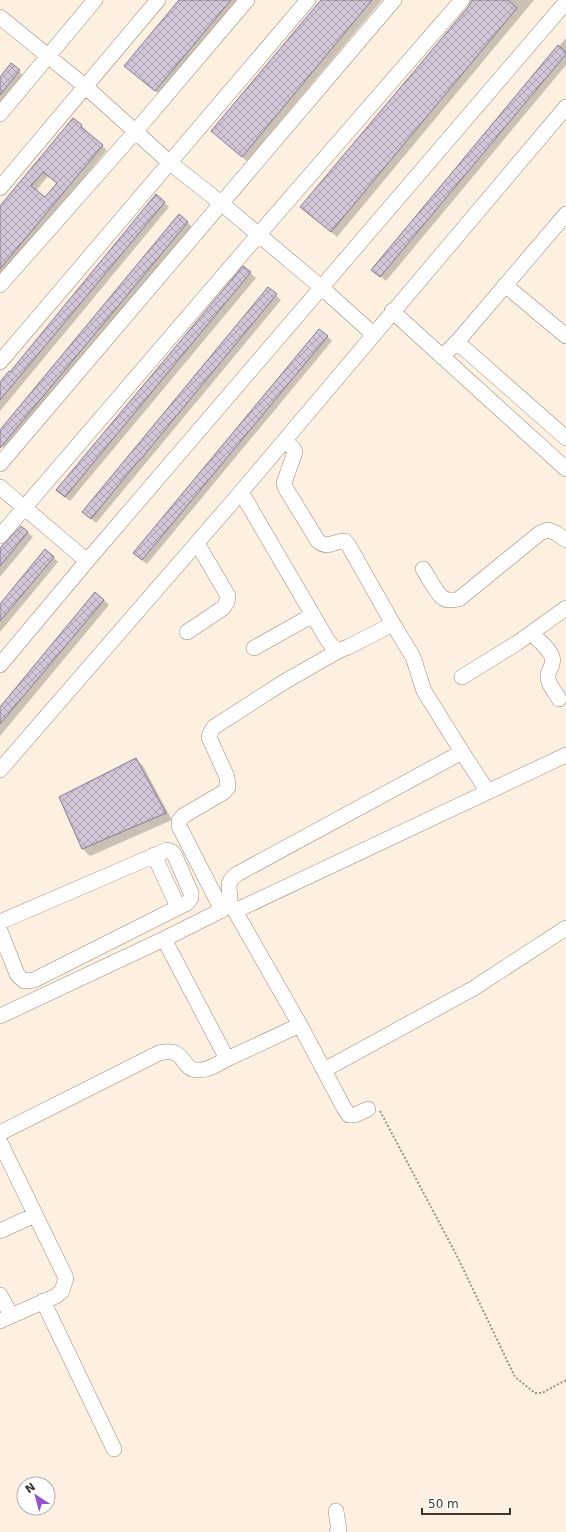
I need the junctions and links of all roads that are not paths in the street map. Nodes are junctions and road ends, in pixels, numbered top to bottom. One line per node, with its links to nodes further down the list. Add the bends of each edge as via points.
1 (95, 0): 9 (street)
2 (158, 0): 10 (street)
3 (247, 0): 13 (street)
4 (308, 0): 14 (street)
5 (394, 0): 16 (street)
6 (462, 0): 18 (street)
7 (566, 2): 21 (street)
8 (0, 17): 9 (street)
9 (48, 57): 10 (street); 12 (street)
10 (86, 87): 13 (street); 15 (street)
11 (566, 107): 22 (street)
12 (0, 114)
13 (135, 132): 14 (street); 19 (street)
14 (169, 162): 16 (street); 27 (street)
15 (0, 188)
16 (221, 203): 18 (street); 30 (street)
17 (566, 214): 20 (street)
18 (258, 234): 21 (street); 34 (street)
19 (0, 285)
20 (505, 285): 24 (street); 25 (street)
21 (322, 288): 23 (street); 38 (street)
22 (392, 311): 23 (street); 26 (street)
23 (373, 334): 29 (street)
24 (566, 336)
25 (457, 342): 26 (street); 28 (street)
26 (442, 357): 31 (street)
27 (0, 362)
28 (566, 438)
29 (284, 441): 33 (street); 42 (street, via 295,452 284,483 286,489 318,540 327,545 345,541 349,546)
30 (0, 464)
31 (566, 469)
32 (0, 487): 34 (street)
33 (241, 492): 37 (street); 41 (street)
34 (24, 507): 35 (street); 38 (street)
35 (0, 536)
36 (566, 540): 39 (street, via 548,530 540,533 458,599 444,599)
37 (197, 542): 43 (street, via 228,596 223,608); 52 (street)
38 (87, 560): 47 (street)
39 (423, 568)
40 (566, 608): 44 (street)
41 (313, 615): 45 (street); 46 (street, via 328,641)
42 (393, 624): 46 (street); 50 (street, via 413,657 426,695)
43 (187, 632)
44 (531, 633): 48 (street); 49 (street, via 552,658 549,681)
45 (254, 648)
46 (340, 650): 54 (street, via 284,682 214,727 211,732 209,737 227,777 228,787 224,792 183,816 179,826)
47 (0, 665)
48 (462, 677)
49 (559, 698)
50 (462, 752): 53 (street); 54 (street, via 230,878)
51 (566, 755): 53 (street)
52 (0, 770)
53 (488, 792): 54 (street)
54 (229, 908): 58 (street); 60 (street)
55 (0, 922): 57 (street, via 167,850 175,856 191,893 187,903 34,980 24,981 17,974)
56 (566, 928): 62 (street, via 474,988)
57 (0, 931)
58 (164, 939): 59 (street); 61 (street)
59 (0, 1016)
60 (300, 1025): 61 (street); 62 (street)
61 (227, 1059): 64 (street, via 199,1070 191,1069 178,1054 170,1051 159,1053)
62 (324, 1070): 63 (street, via 349,1115)
63 (368, 1109)
64 (0, 1133)
65 (0, 1142): 66 (street)
66 (35, 1215): 67 (street); 69 (street, via 66,1278 62,1291)
67 (0, 1231)
68 (0, 1295): 70 (street)
69 (42, 1301): 70 (street); 71 (street)
70 (5, 1318)
71 (114, 1450)
72 (336, 1511): 73 (street, via 339,1525)
73 (337, 1532)

